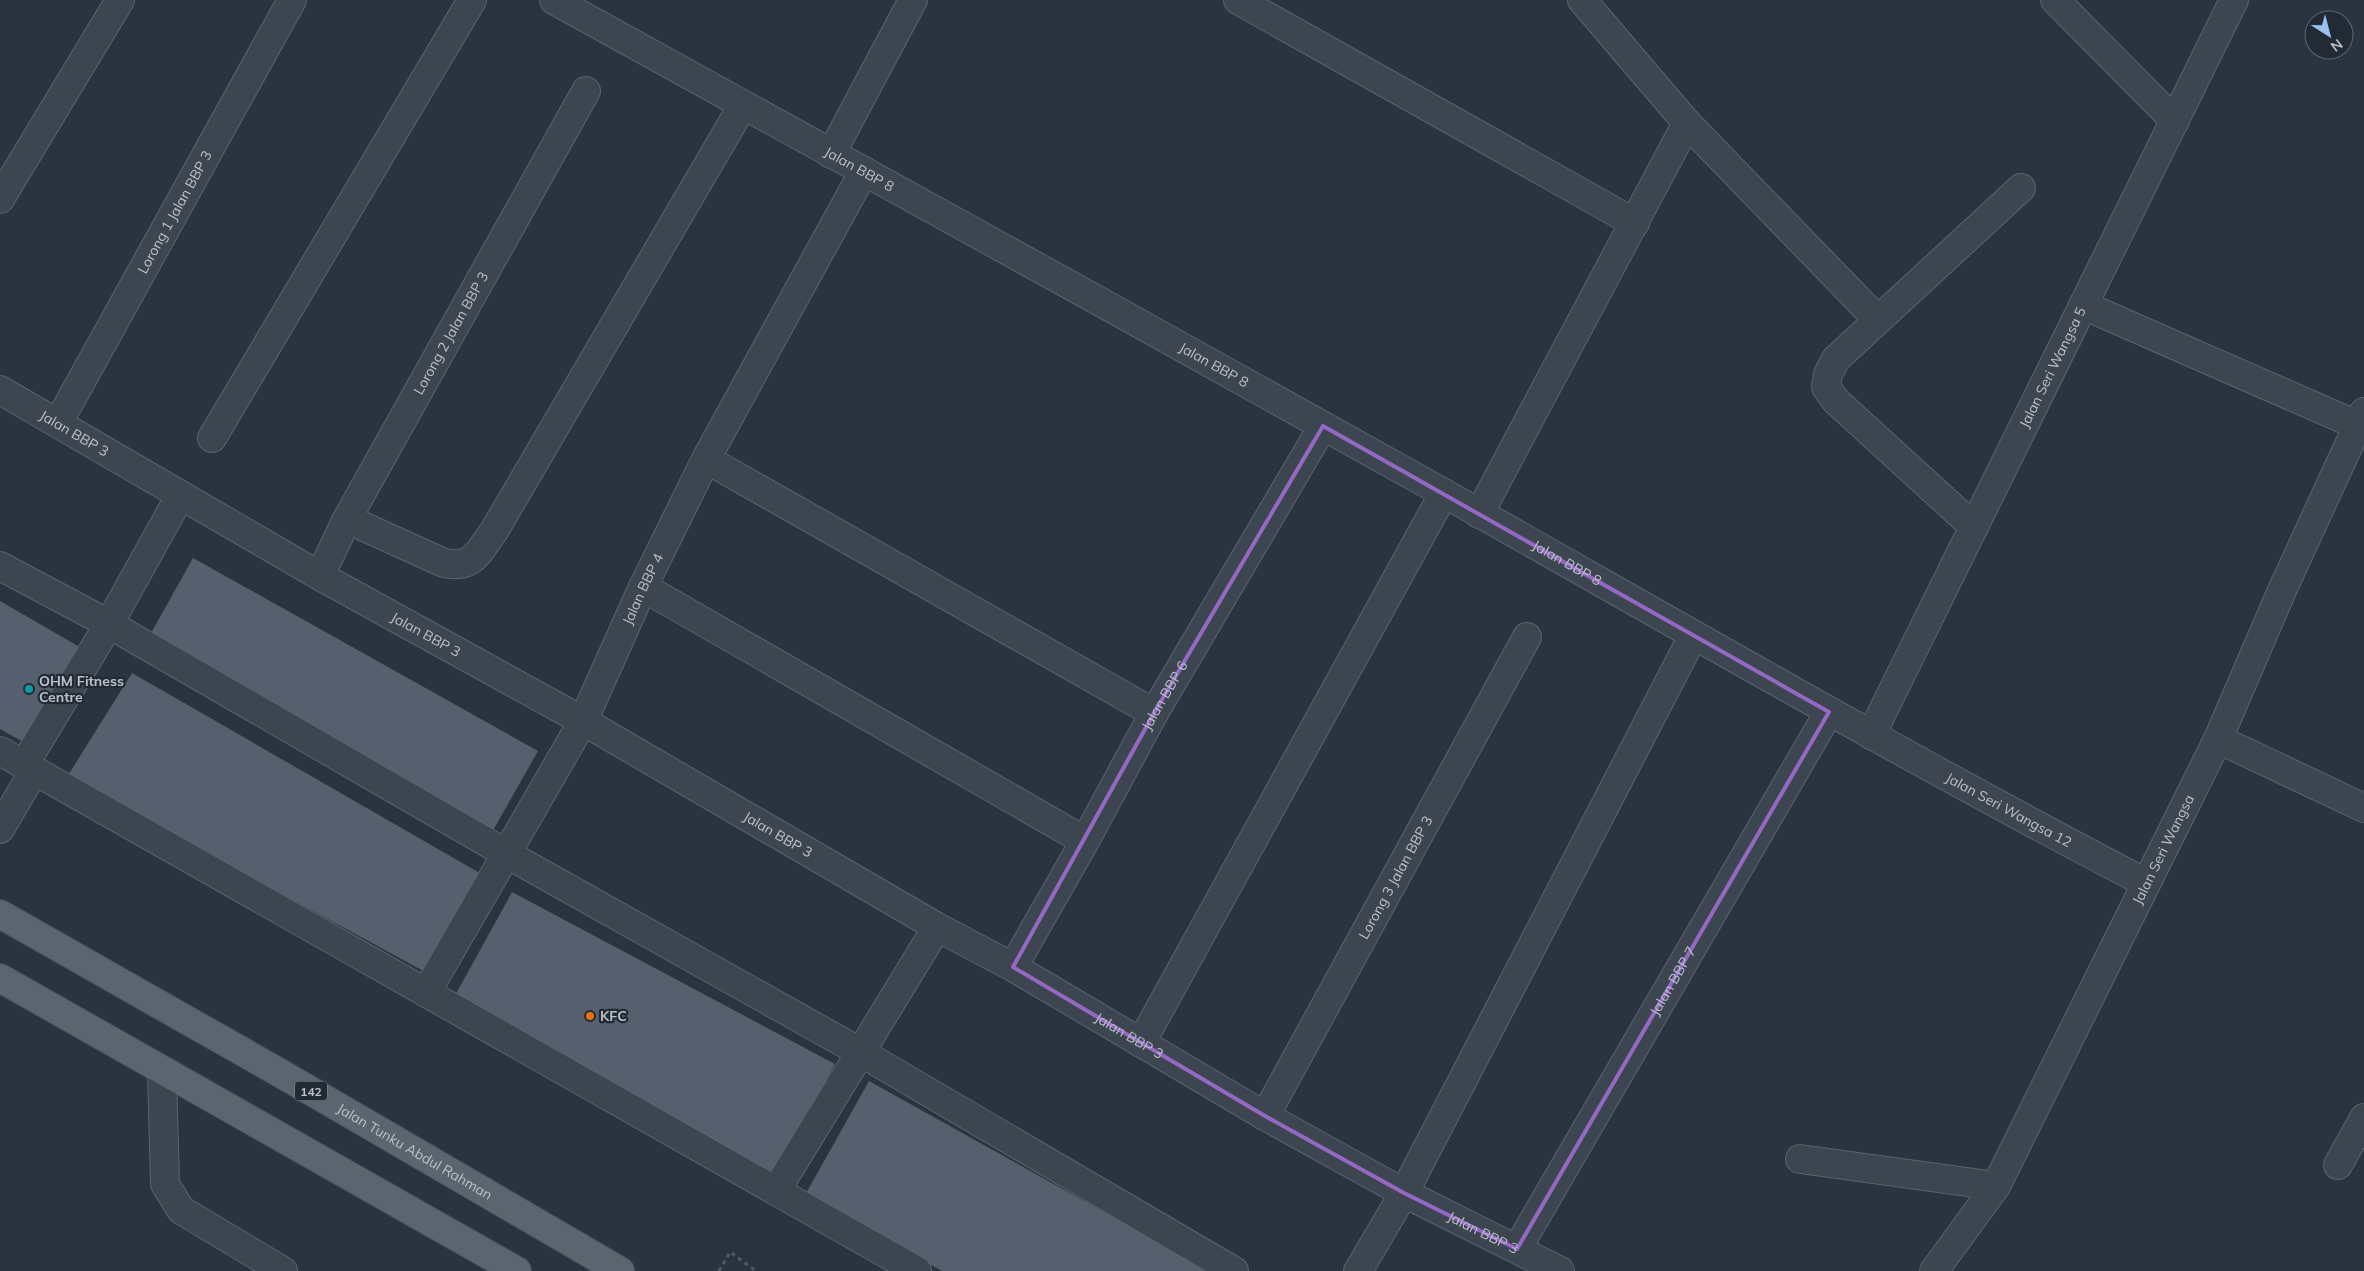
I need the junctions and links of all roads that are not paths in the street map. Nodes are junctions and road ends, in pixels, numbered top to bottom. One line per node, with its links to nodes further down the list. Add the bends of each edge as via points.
1 (120, 0): 17 (street)
2 (292, 0): 23 (street, Lorong 1 Jalan BBP 3)
3 (472, 0): 25 (street)
4 (554, 0): 11 (street, Jalan BBP 8)
5 (913, 0): 14 (street)
6 (1238, 0): 18 (street)
7 (1582, 0): 13 (street)
8 (2056, 0): 12 (street)
9 (2234, 0): 12 (street, Jalan Seri Wangsa 5)
10 (586, 91): 30 (street, Lorong 2 Jalan BBP 3)
11 (744, 105): 14 (street, Jalan BBP 8); 30 (street, via 494,531 470,562 458,566 444,563)
12 (2175, 121): 19 (street, Jalan Seri Wangsa 5)
13 (1688, 123): 18 (street); 20 (street)
14 (831, 154): 15 (street, Jalan BBP 8)
15 (864, 171): 24 (street, Jalan BBP 8); 26 (street, Jalan BBP 4)
16 (2021, 188): 20 (street)
17 (0, 199)
18 (1635, 222): 29 (street)
19 (2083, 305): 22 (street); 31 (street, Jalan Seri Wangsa 5)
20 (1877, 319): 31 (street, via 1836,359 1826,387 1836,401)
21 (0, 390): 23 (street, Jalan BBP 3)
22 (2361, 418): 42 (street, Jalan Seri Wangsa)
23 (58, 423): 28 (street, Jalan BBP 3)
24 (1322, 426): 27 (street, Jalan BBP 8); 39 (street, Jalan BBP 6)
25 (212, 438)
26 (706, 459): 34 (street, Jalan BBP 4); 39 (street)
27 (1444, 493): 29 (street, Jalan BBP 8); 55 (street)
28 (180, 496): 33 (street, Jalan BBP 3); 35 (street)
29 (1479, 514): 36 (street, Jalan BBP 8)
30 (347, 519): 33 (street, Lorong 2 Jalan BBP 3)
31 (1974, 527): 41 (street, Jalan Seri Wangsa 5)
32 (0, 566): 35 (street)
33 (320, 576): 40 (street, Jalan BBP 3)
34 (642, 587): 40 (street, Jalan BBP 4); 47 (street)
35 (109, 624): 44 (street); 48 (street)
36 (1693, 636): 38 (street, Jalan BBP 8); 64 (street)
37 (1527, 637): 58 (street, Lorong 3 Jalan BBP 3)
38 (1829, 712): 41 (street, Jalan BBP 8); 65 (street, Jalan BBP 7)
39 (1154, 713): 47 (street, Jalan BBP 6)
40 (582, 721): 48 (street, Jalan BBP 4); 51 (street, Jalan BBP 3)
41 (1871, 735): 49 (street, Jalan Seri Wangsa 12)
42 (2218, 739): 45 (street); 49 (street, Jalan Seri Wangsa)
43 (0, 751): 44 (street)
44 (29, 768): 46 (street); 54 (street)
45 (2364, 808)
46 (0, 829)
47 (1085, 841): 52 (street, Jalan BBP 6)
48 (507, 854): 54 (street, Jalan BBP 4); 56 (street)
49 (2146, 883): 62 (street, Jalan Seri Wangsa)
50 (0, 914): 68 (main road, Jalan Tunku Abdul Rahman / 142)
51 (937, 927): 52 (street, Jalan BBP 3); 56 (street)
52 (1013, 967): 55 (street, Jalan BBP 3)
53 (0, 978): 57 (main road)
54 (426, 993): 63 (street)
55 (1141, 1043): 58 (street, Jalan BBP 3)
56 (860, 1052): 63 (street); 70 (street)
57 (162, 1071): 66 (street, via 165,1184 181,1210); 67 (main road)
58 (1265, 1116): 64 (street, Jalan BBP 3)
59 (2364, 1118): 61 (street)
60 (1800, 1159): 62 (street)
61 (2338, 1165)
62 (1996, 1186): 73 (street, Jalan Seri Wangsa)
63 (776, 1191): 69 (street)
64 (1404, 1193): 65 (street, Jalan BBP 3); 71 (street)
65 (1517, 1249): 72 (street, Jalan BBP 3)
66 (282, 1271)
67 (517, 1271)
68 (620, 1271)
69 (917, 1271)
70 (1234, 1271)
71 (1358, 1271)
72 (1560, 1271)
73 (1934, 1271)

